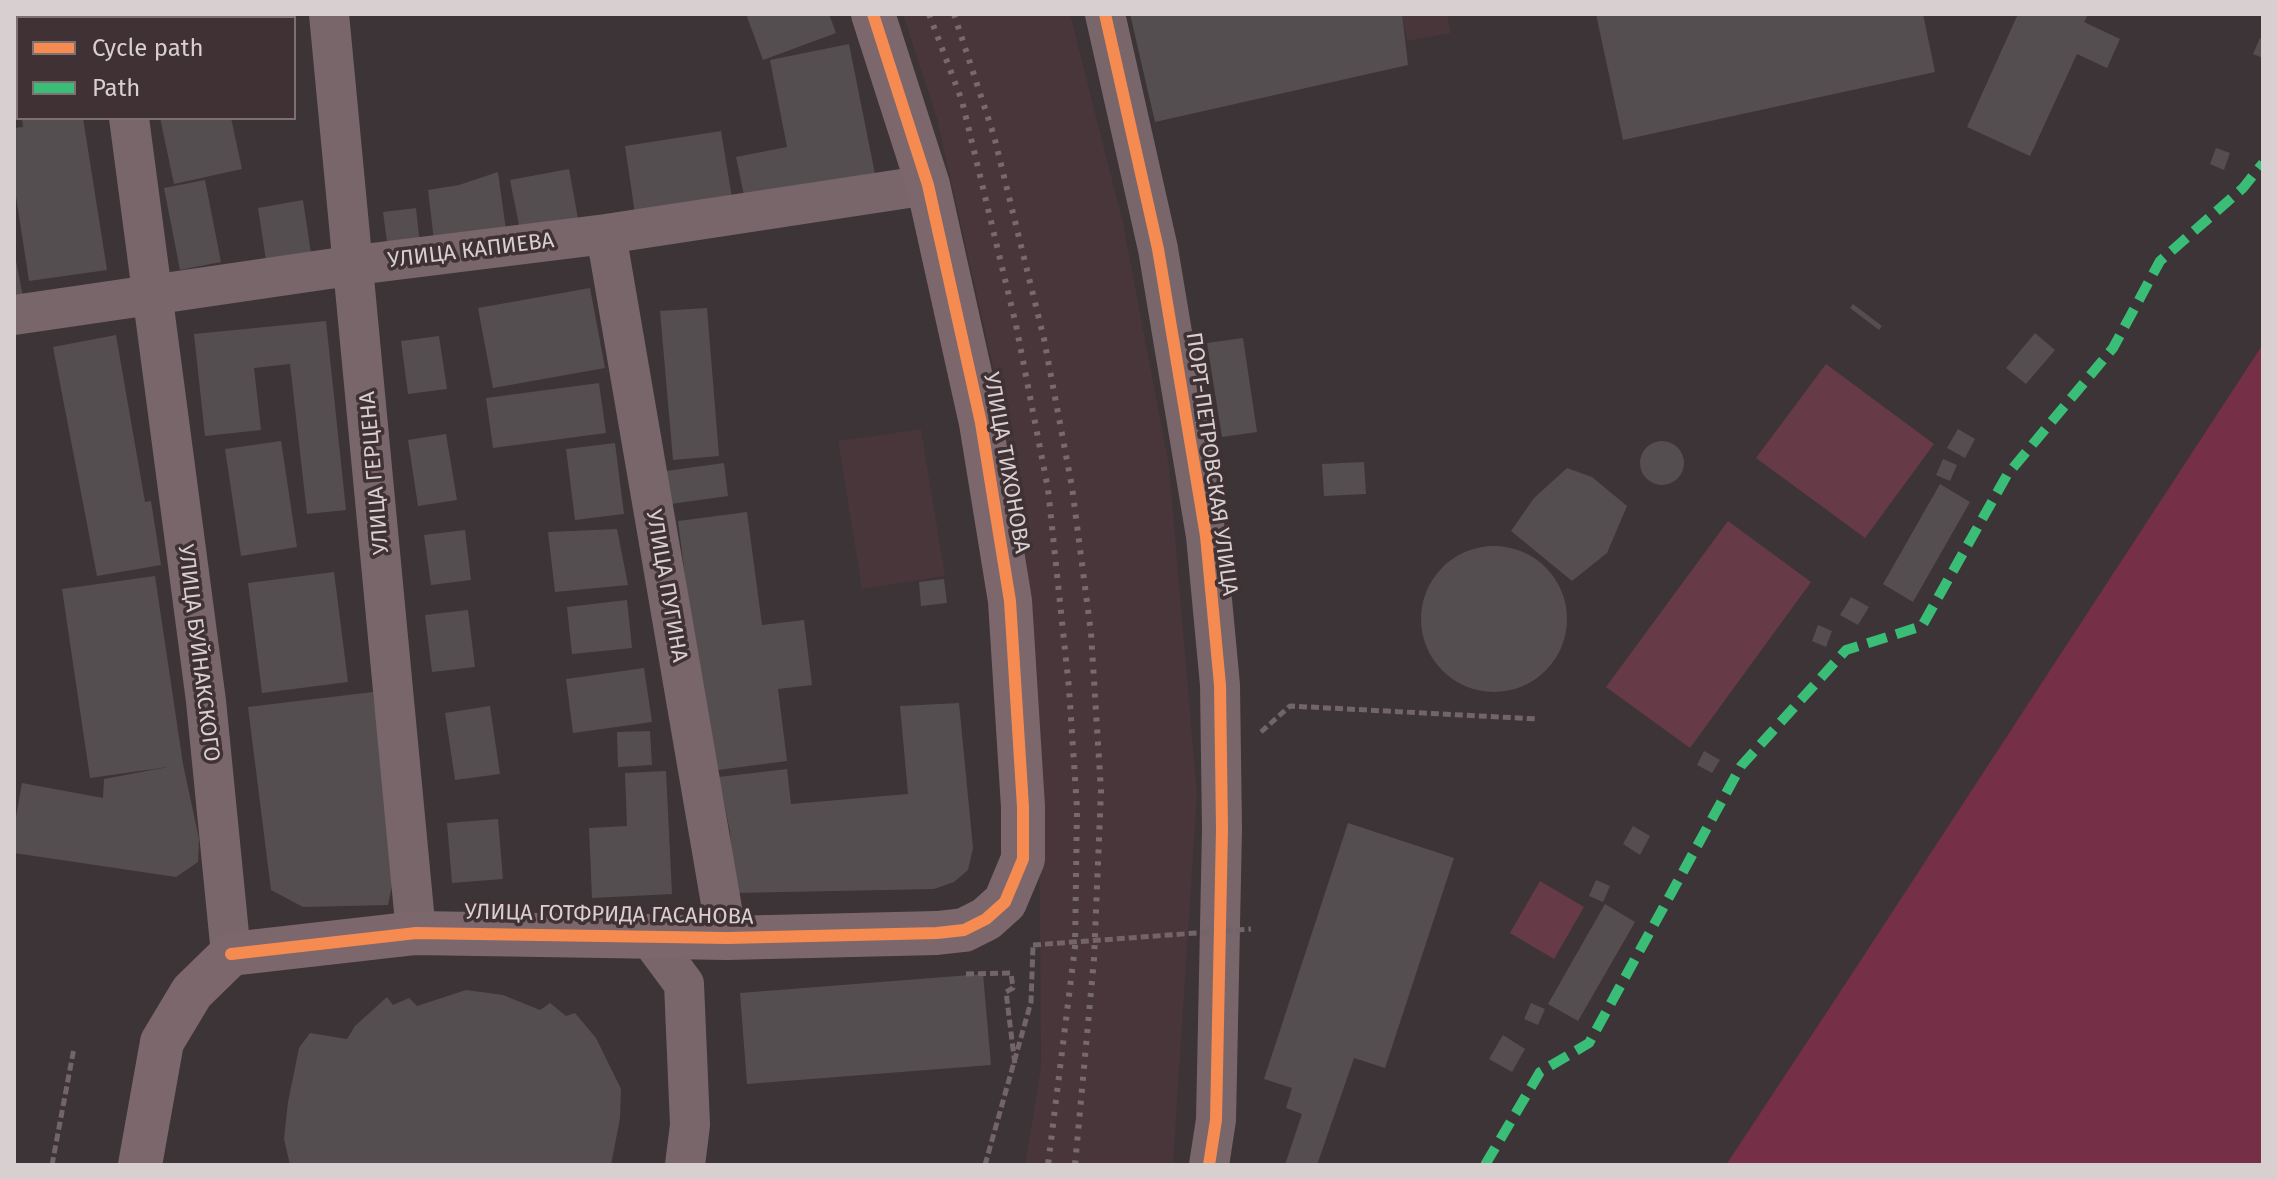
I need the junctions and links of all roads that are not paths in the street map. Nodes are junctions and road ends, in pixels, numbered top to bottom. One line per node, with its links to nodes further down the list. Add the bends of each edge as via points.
1 (329, 14): 7 (street, УЛИЦА ГЕРЦЕНА)
2 (873, 14): 5 (street, УЛИЦА ТИХОНОВА)
3 (1105, 14): 17 (street, ПОРТ-ПЕТРОВСКАЯ УЛИЦА, via 1158,249 1206,536 1217,655 1222,829 1216,1120)
4 (129, 120): 8 (street, УЛИЦА БУЙНАКСКОГО)
5 (928, 185): 6 (street, УЛИЦА КАПИЕВА); 10 (street, УЛИЦА ТИХОНОВА, via 981,423 1010,601 1023,859 1005,902)
6 (606, 234): 7 (street, УЛИЦА КАПИЕВА); 13 (street, УЛИЦА ПУГИНА)
7 (356, 265): 8 (street, УЛИЦА КАПИЕВА); 11 (street, УЛИЦА ГЕРЦЕНА)
8 (151, 293): 9 (street, УЛИЦА КАПИЕВА); 14 (street, УЛИЦА БУЙНАКСКОГО, via 206,701)
9 (14, 315)
10 (986, 919): 13 (street, УЛИЦА ГОТФРИДА ГАСАНОВА, via 964,930 937,933)
11 (416, 933): 12 (street, УЛИЦА ГОТФРИДА ГАСАНОВА); 14 (street, УЛИЦА ГОТФРИДА ГАСАНОВА)
12 (647, 934): 13 (street, УЛИЦА ГОТФРИДА ГАСАНОВА); 16 (street, via 684,984 690,1125)
13 (727, 938)
14 (231, 954): 15 (street, via 192,992 162,1042)
15 (140, 1165)
16 (685, 1165)
17 (1209, 1165)

